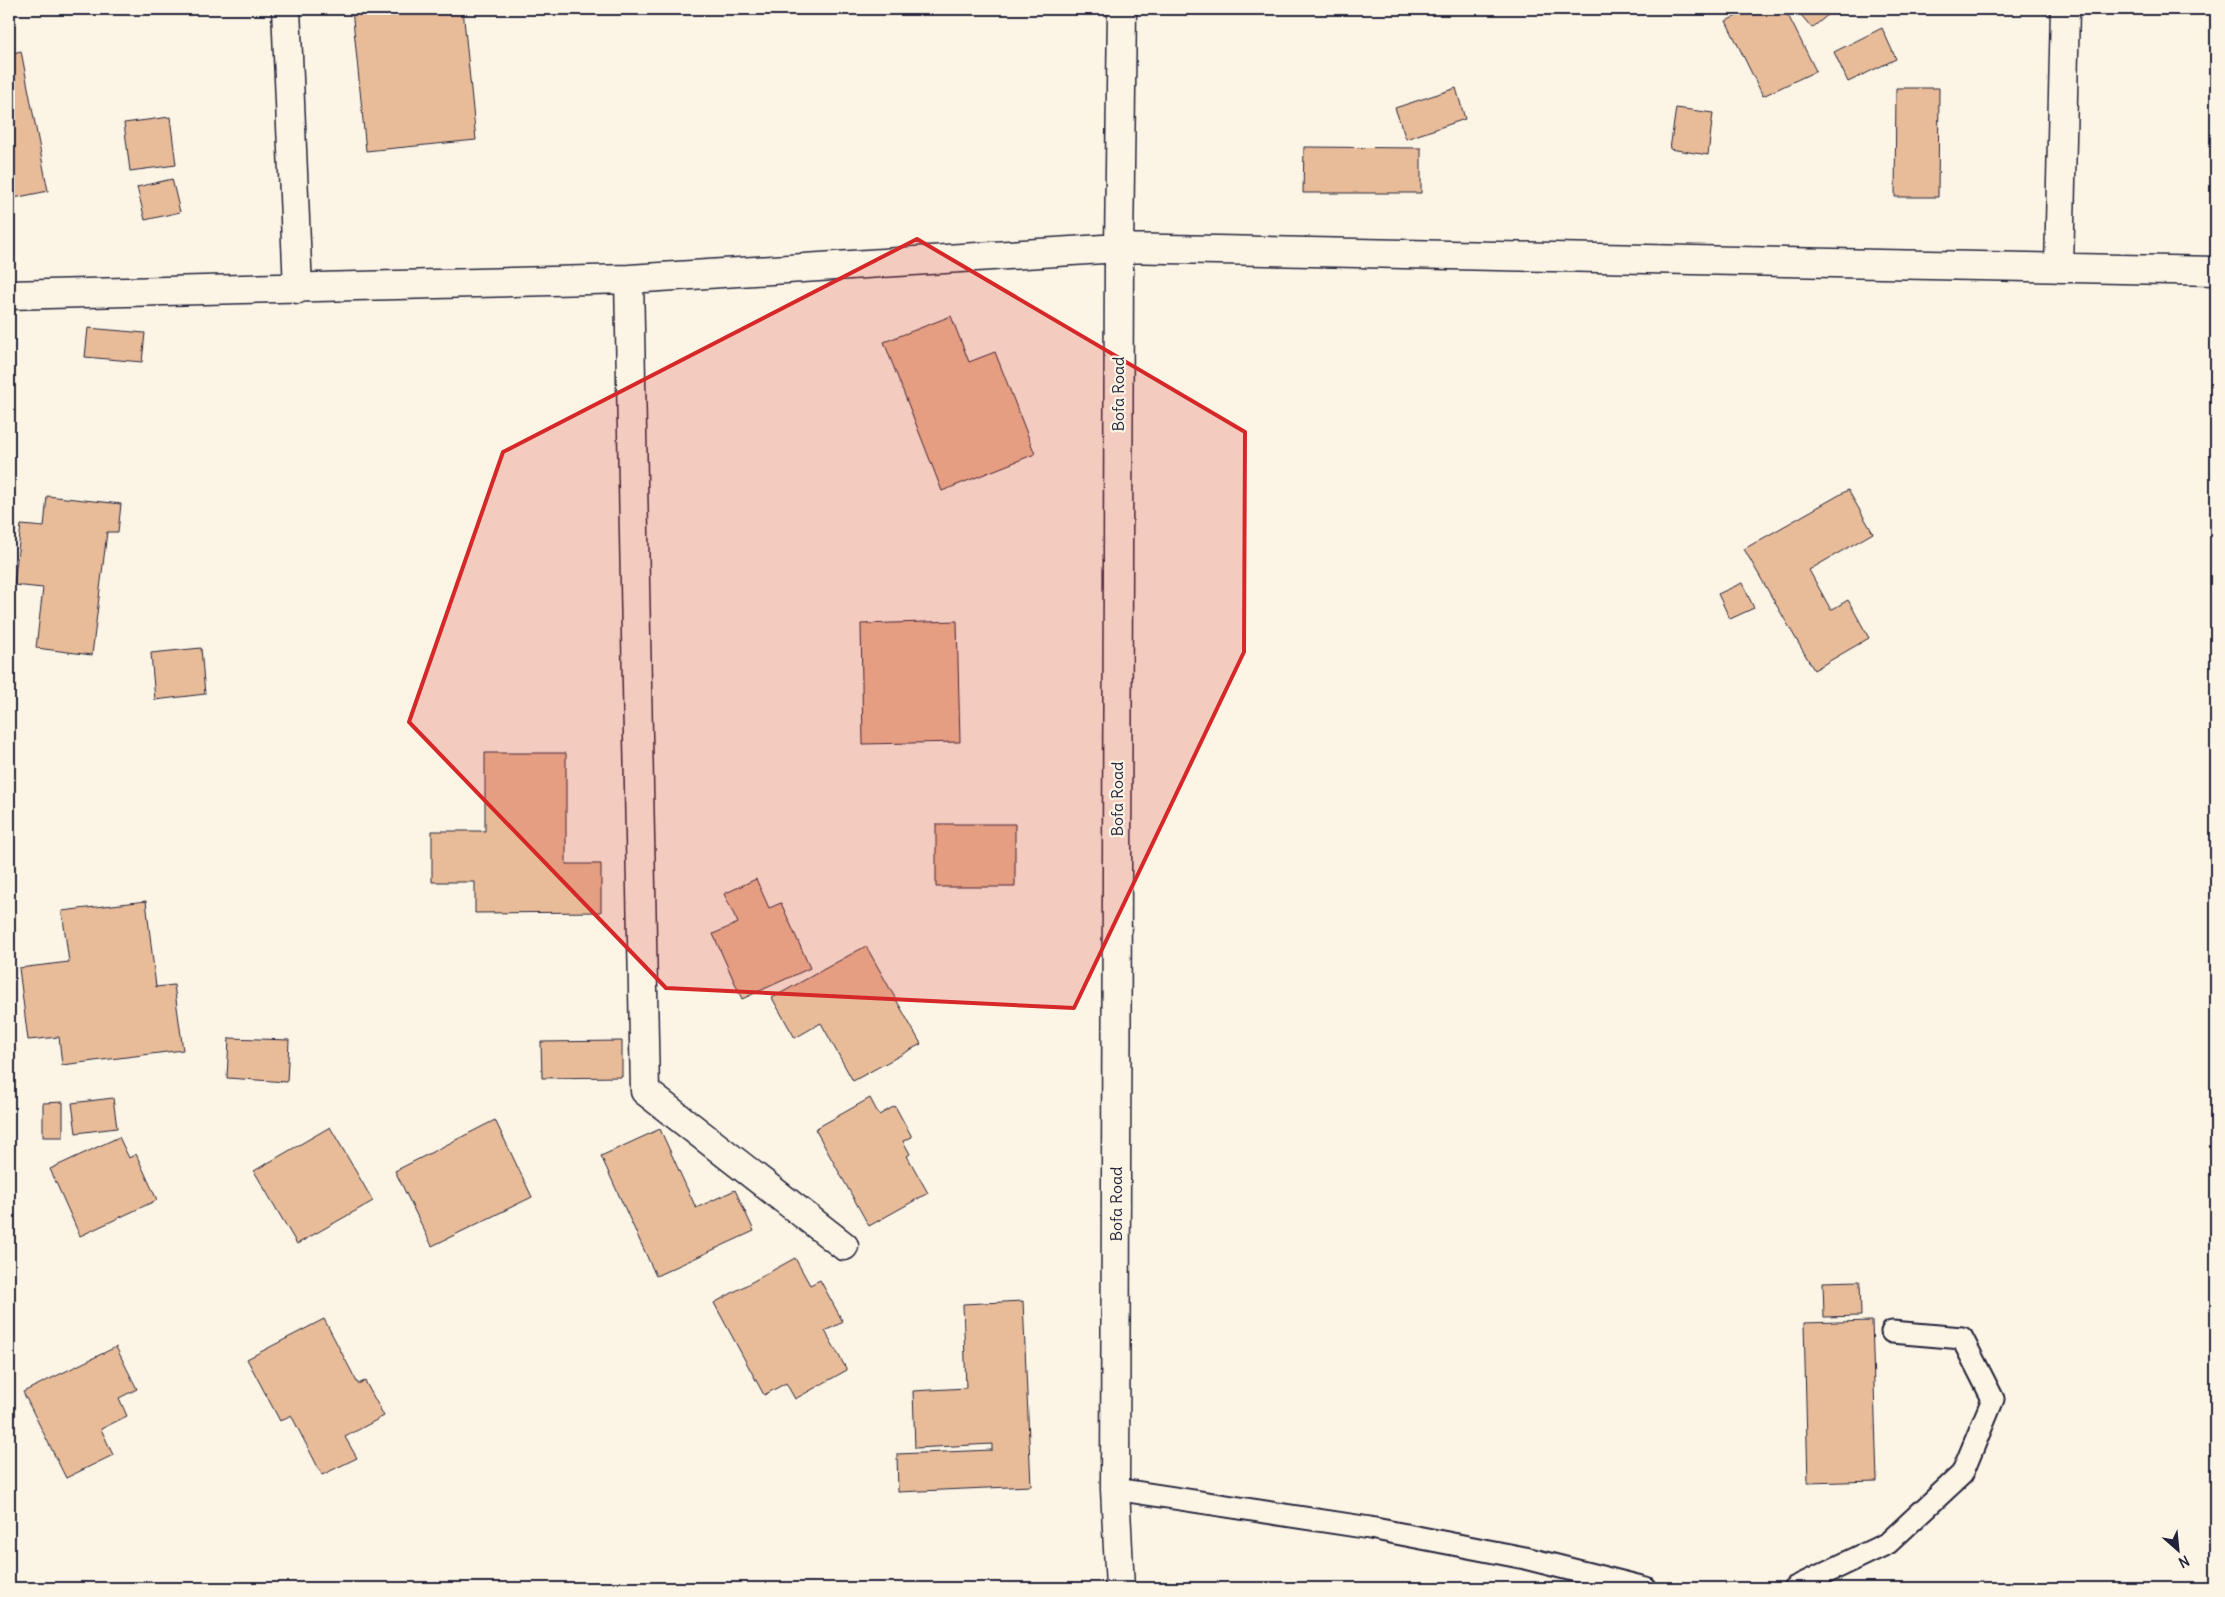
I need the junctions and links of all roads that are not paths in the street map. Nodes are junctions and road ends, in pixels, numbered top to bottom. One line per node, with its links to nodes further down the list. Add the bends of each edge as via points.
1 (286, 9): 8 (street)
2 (1122, 9): 4 (street, Bofa Road)
3 (2065, 9): 5 (street)
4 (1118, 248): 5 (street); 7 (street); 12 (street, Bofa Road)
5 (2059, 268): 6 (street)
6 (2216, 271)
7 (629, 279): 8 (street); 10 (street, via 645,1092)
8 (298, 289): 9 (street)
9 (9, 295)
10 (844, 1246)
11 (1892, 1332): 15 (lane, via 1962,1338 1993,1399 1962,1474 1888,1543)
12 (1115, 1489): 13 (street, Bofa Road); 14 (lane, via 1418,1538 1525,1558)
13 (1120, 1588)
14 (1645, 1588)
15 (1794, 1588)

